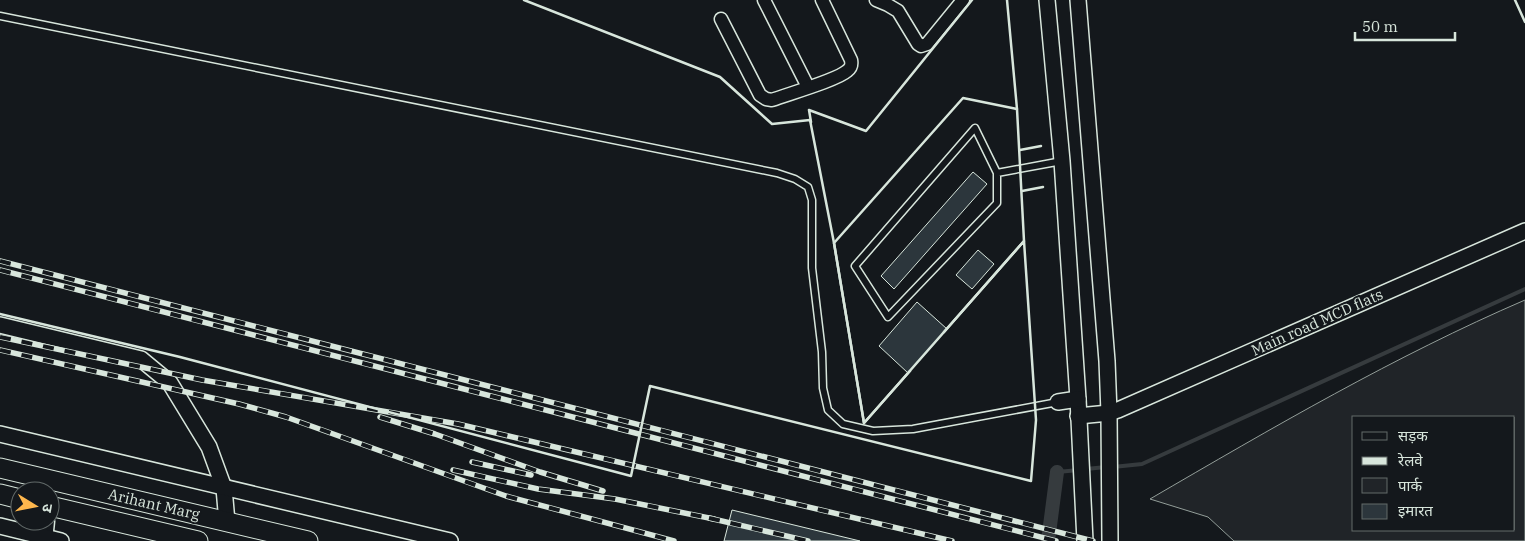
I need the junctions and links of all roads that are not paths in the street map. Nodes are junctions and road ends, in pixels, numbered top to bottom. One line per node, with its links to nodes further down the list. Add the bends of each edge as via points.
1 (764, 0): 9 (street)
2 (822, 0): 9 (street, via 852,65 846,72)
3 (876, 0): 4 (street, via 898,11 921,46 927,44)
4 (963, 0)
5 (1047, 0): 10 (street)
6 (1078, 0): 16 (street)
7 (0, 16): 15 (lane, via 795,179 808,187 812,200 812,268 824,388 828,410 843,424 873,431 913,429)
8 (721, 19): 9 (street, via 760,95 772,100)
9 (808, 87)
10 (1062, 161): 11 (lane); 14 (street)
11 (997, 173): 11 (lane, via 997,204 888,317 855,266 976,128)
12 (1525, 231): 16 (street, Main road MCD flats)
13 (0, 325): 20 (street, via 141,359 170,383 209,447)
14 (1078, 399): 15 (street); 17 (street)
15 (1058, 402)
16 (1109, 413): 17 (street, Main road MCD flats); 29 (street)
17 (1078, 416): 28 (street)
18 (0, 434): 20 (street)
19 (0, 468): 22 (main road, Arihant Marg)
20 (224, 488): 22 (street); 27 (street)
21 (60, 508): 25 (main road, Arihant Marg)
22 (227, 522): 26 (main road, Arihant Marg)
23 (0, 526): 24 (street)
24 (51, 540)
25 (198, 541)
26 (308, 541)
27 (450, 541)
28 (1085, 541)
29 (1110, 541)

